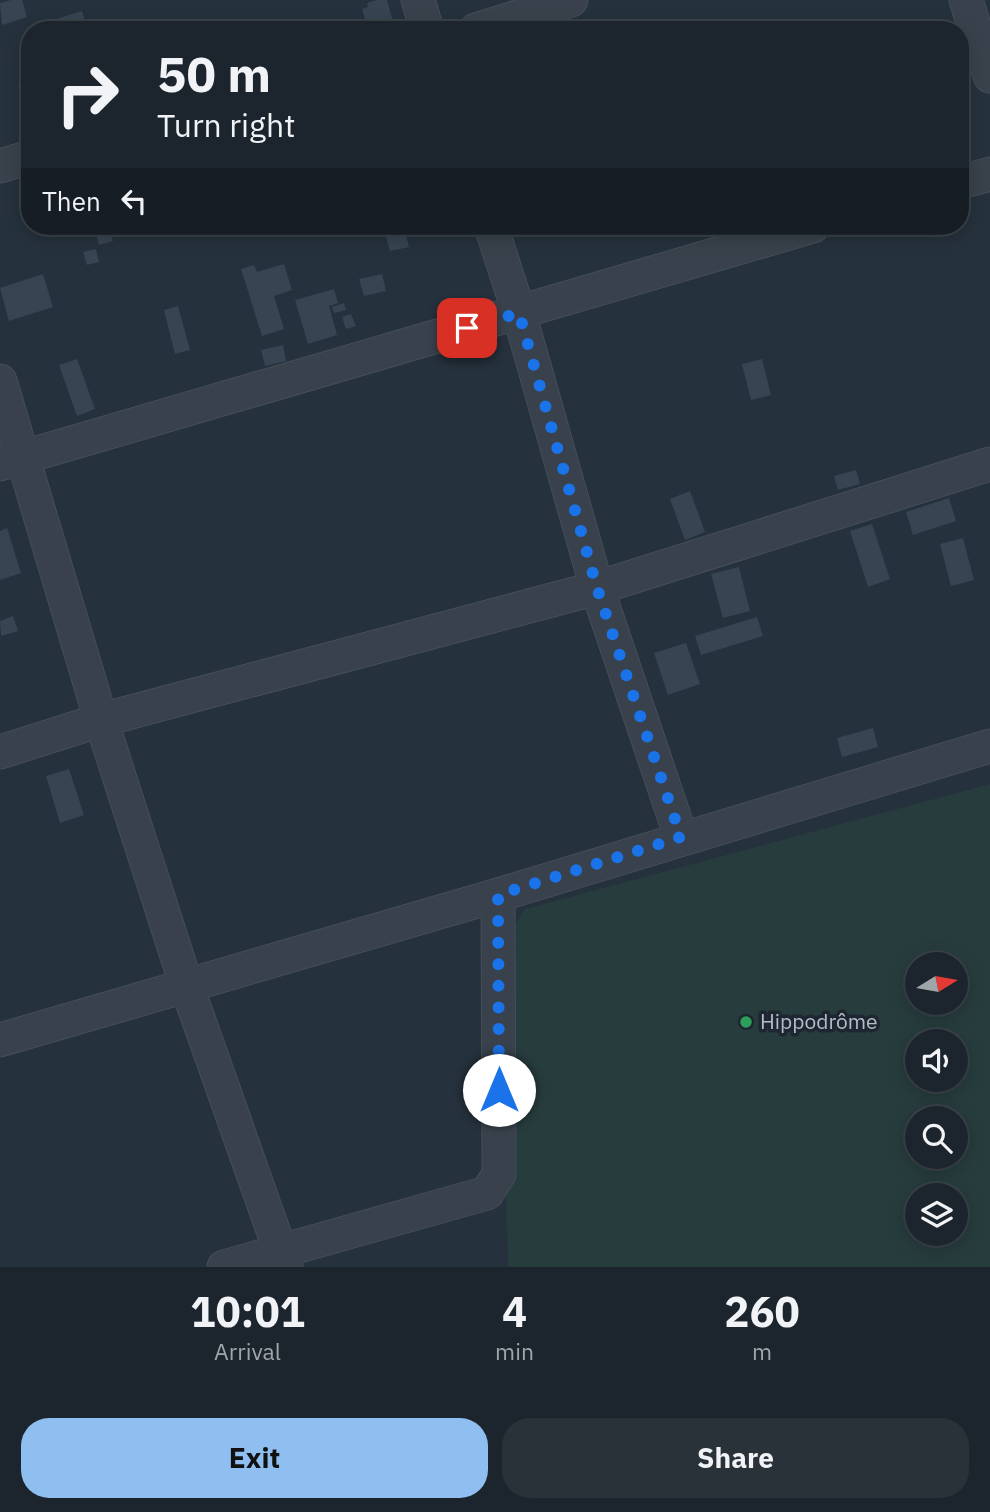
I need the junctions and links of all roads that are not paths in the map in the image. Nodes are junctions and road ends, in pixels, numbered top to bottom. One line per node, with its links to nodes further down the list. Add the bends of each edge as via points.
1 (418, 0): 4 (street)
2 (571, 0): 5 (street)
3 (966, 0): 6 (street)
4 (424, 21)
5 (504, 21)
6 (990, 76)
7 (21, 160): 8 (street)
8 (0, 166)
9 (990, 174): 10 (street)
10 (969, 180)
11 (494, 235): 13 (street)
12 (783, 235): 13 (street)
13 (519, 313): 15 (street); 17 (street)
14 (0, 381): 15 (street)
15 (12, 461): 18 (street)
16 (990, 464): 17 (street)
17 (597, 588): 18 (street); 21 (street)
18 (101, 720): 20 (street); 23 (street)
19 (990, 746): 21 (street)
20 (0, 752)
21 (681, 837): 22 (street)
22 (498, 895): 23 (street); 25 (street, via 499,1174 495,1185 487,1193)
23 (186, 984): 24 (street); 25 (street)
24 (0, 1040)
25 (283, 1259): 26 (street)
26 (224, 1267)

